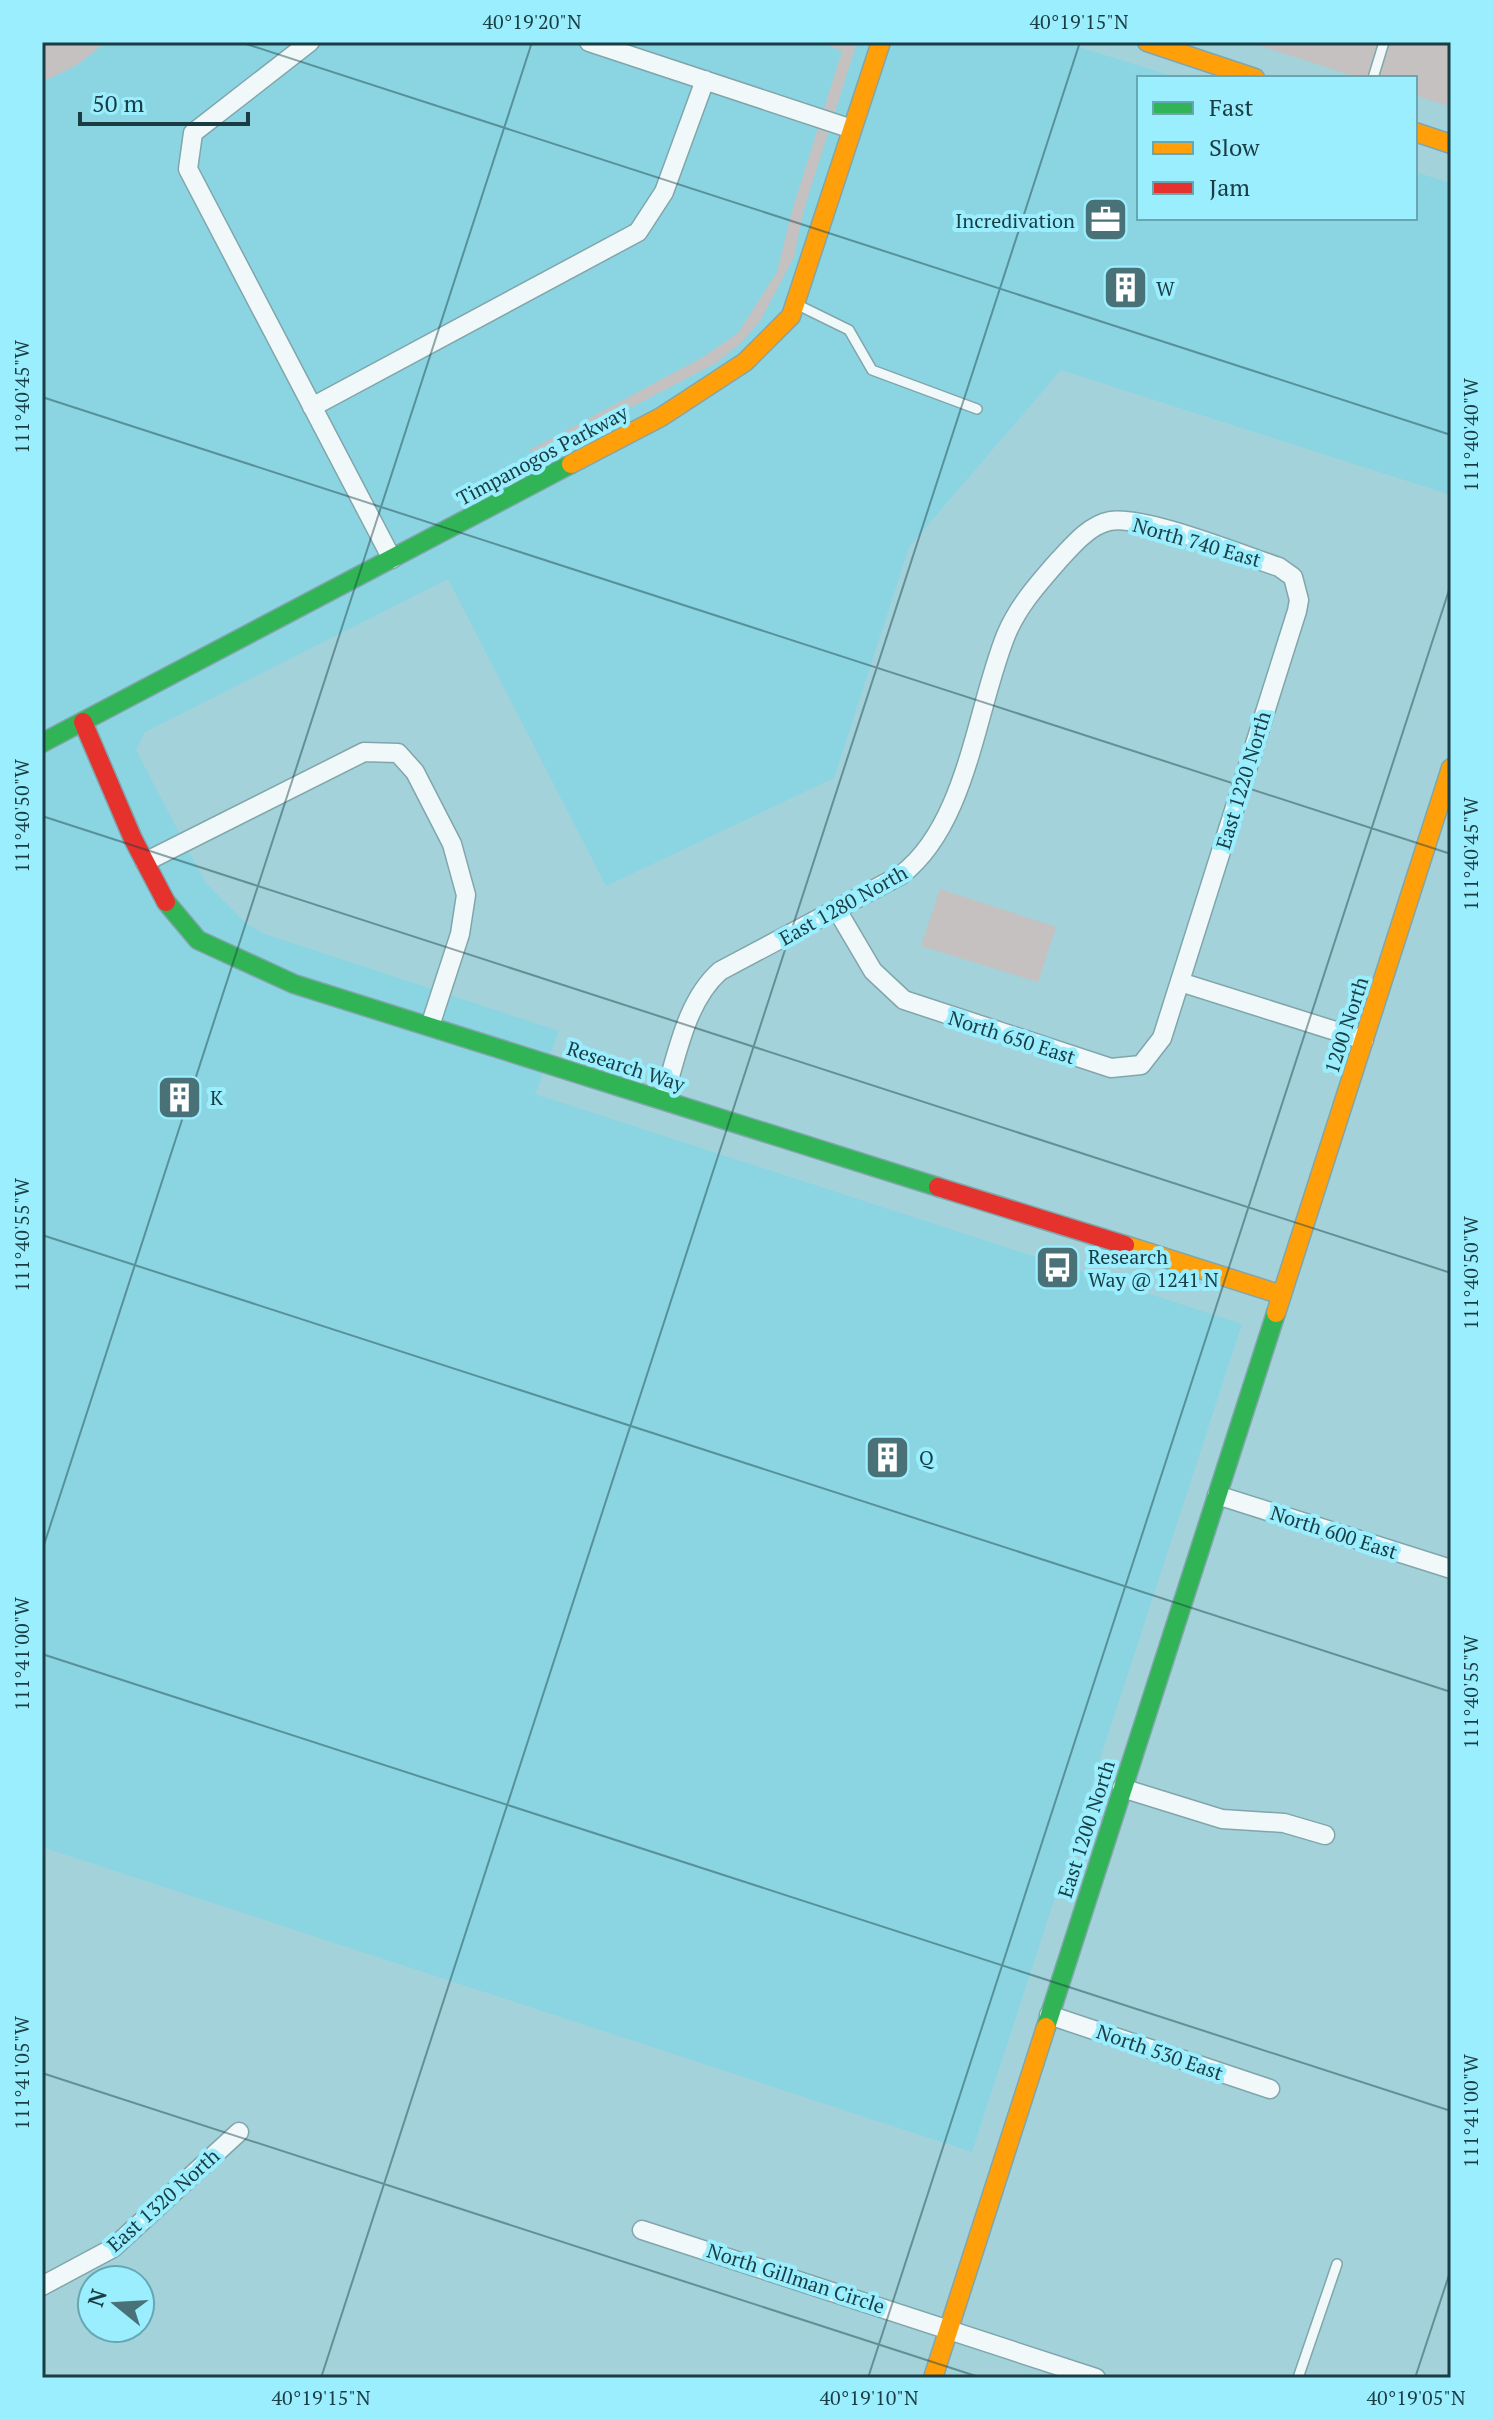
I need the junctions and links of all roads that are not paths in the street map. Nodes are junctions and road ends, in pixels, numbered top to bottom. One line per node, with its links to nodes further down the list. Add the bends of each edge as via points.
1 (310, 42): 13 (street, via 193,133 188,169)
2 (589, 42): 8 (street)
3 (881, 42): 9 (street, Timpanogos Parkway)
4 (1147, 42): 6 (street)
5 (1384, 42): 7 (lane)
6 (1249, 76)
7 (1374, 76)
8 (705, 80): 9 (street); 13 (street, via 664,192 638,232)
9 (852, 129): 12 (street, Timpanogos Parkway)
10 (1417, 133): 11 (street)
11 (1451, 144)
12 (795, 304): 14 (lane, via 849,330 872,370); 16 (street, Timpanogos Parkway, via 791,316 745,362 661,417)
13 (312, 407): 16 (street)
14 (977, 409)
15 (1097, 526): 17 (street, North 740 East, via 1110,521 1140,523 1279,567); 22 (street, East 1280 North, via 1071,547 1018,610 933,844 901,875)
16 (392, 559): 18 (street, Timpanogos Parkway)
17 (1293, 577): 23 (street, East 1220 North, via 1297,611)
18 (83, 722): 19 (street, Timpanogos Parkway); 21 (street, Research Way)
19 (42, 743)
20 (1451, 768): 25 (street, 1200 North)
21 (145, 862): 24 (street, Research Way, via 177,919 199,941 294,984); 24 (street, via 364,752 398,753 415,772 452,844 466,895 460,934)
22 (837, 910): 23 (street, North 650 East, via 873,971 904,1000 1111,1068 1141,1065 1152,1054); 26 (street, East 1280 North, via 707,982 696,1000)
23 (1180, 982): 25 (street)
24 (430, 1026): 26 (street, Research Way)
25 (1364, 1040): 27 (street, 1200 North)
26 (663, 1100): 27 (street, Research Way)
27 (1282, 1295): 28 (street, East 1200 North)
28 (1217, 1495): 29 (street, North 600 East); 30 (street, East 1200 North)
29 (1451, 1569)
30 (1122, 1788): 31 (street, via 1222,1819 1284,1823); 32 (street, East 1200 North)
31 (1325, 1835)
32 (1049, 2015): 33 (street, North 530 East); 38 (street, East 1200 North)
33 (1270, 2089)
34 (239, 2132): 37 (street, East 1320 North, via 113,2248)
35 (642, 2230): 38 (street, North Gillman Circle)
36 (1337, 2264): 41 (lane)
37 (42, 2286)
38 (949, 2327): 39 (street, East 1200 North); 40 (street, North Gillman Circle)
39 (933, 2378)
40 (1096, 2378)
41 (1298, 2378)

